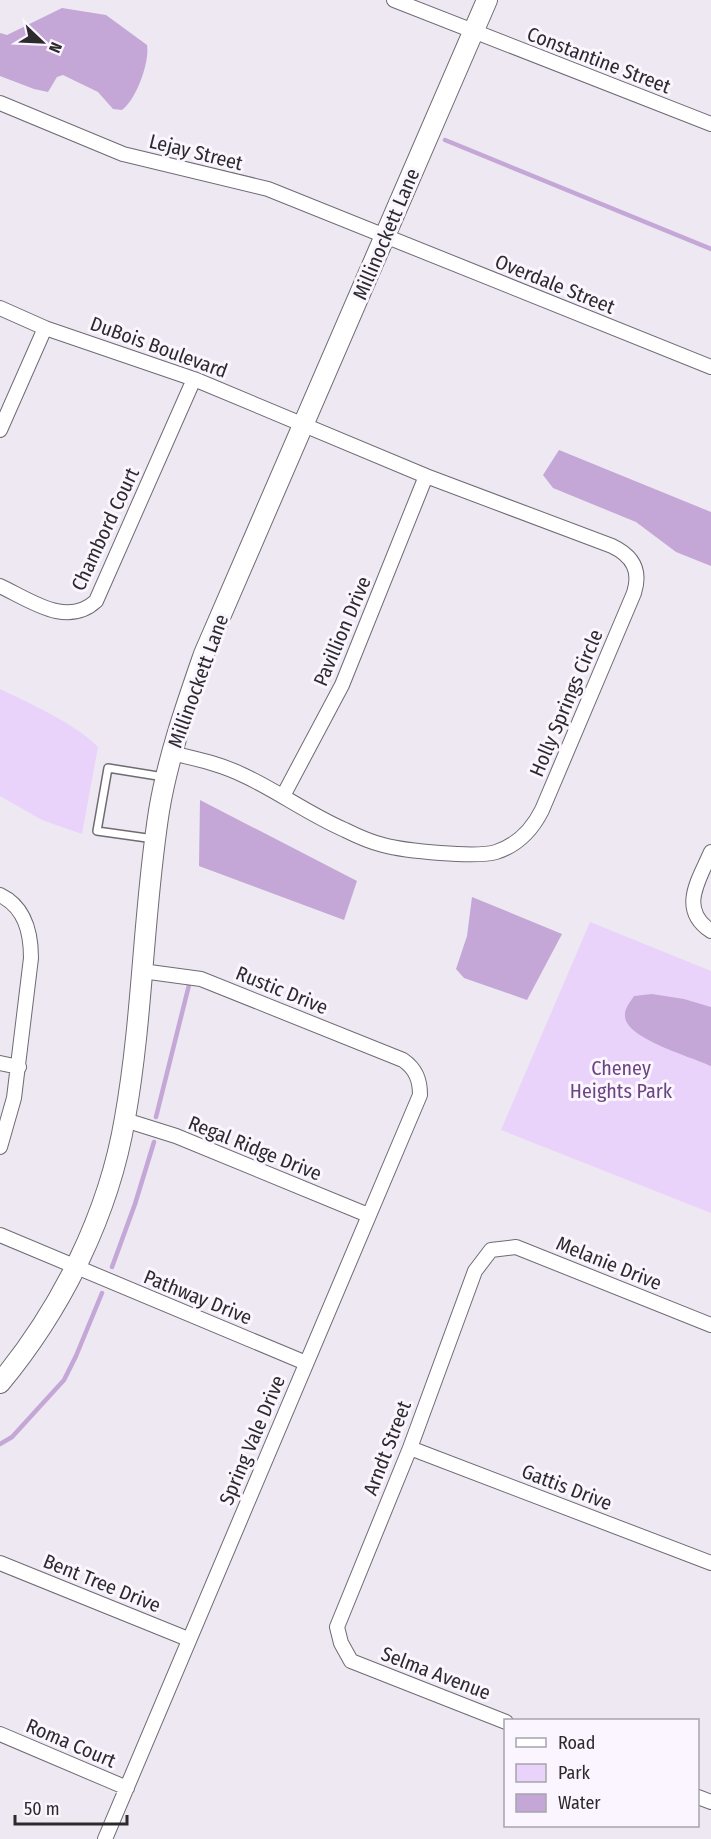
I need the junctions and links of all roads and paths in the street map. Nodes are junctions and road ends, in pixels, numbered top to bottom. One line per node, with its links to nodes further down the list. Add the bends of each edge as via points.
1 (394, 0): 3 (street, Constantine Street)
2 (487, 0): 3 (street, Millinockett Lane)
3 (473, 31): 5 (street, Constantine Street); 6 (street, Millinockett Lane)
4 (0, 103): 6 (street, Lejay Street, via 123,154 268,189)
5 (711, 124)
6 (384, 237): 9 (street, Overdale Street); 11 (street, Millinockett Lane)
7 (0, 308): 8 (street, DuBois Boulevard)
8 (45, 328): 10 (street, DuBois Boulevard); 12 (street)
9 (711, 368)
10 (194, 379): 11 (street, DuBois Boulevard); 14 (street, Chambord Court, via 96,601 82,611 68,614)
11 (303, 425): 13 (street, Holly Springs Circle); 15 (street, Millinockett Lane, via 204,654)
12 (0, 430)
13 (426, 476): 17 (street, Pavillion Drive, via 342,685); 17 (street, Holly Springs Circle, via 621,550 636,568 634,593 542,810 530,831 503,849 485,854 442,853 383,845 346,831)
14 (0, 586)
15 (171, 753): 16 (street, Millinockett Lane); 17 (street, Holly Springs Circle, via 215,763)
16 (166, 777): 18 (street, Millinockett Lane); 18 (lane, via 108,768 97,831)
17 (283, 796)
18 (156, 839): 22 (street, Millinockett Lane)
19 (711, 852): 21 (street, via 692,903 697,918)
20 (0, 895): 25 (street, via 23,916 30,932 32,958)
21 (711, 930)
22 (142, 971): 23 (street, Rustic Drive, via 201,979); 26 (street, Millinockett Lane)
23 (403, 1060): 28 (street, Spring Vale Drive, via 419,1079 420,1095)
24 (0, 1063): 25 (street)
25 (19, 1067): 27 (street)
26 (125, 1120): 28 (street, Regal Ridge Drive, via 193,1143); 31 (street, Millinockett Lane, via 96,1220)
27 (0, 1148)
28 (368, 1215): 33 (street, Spring Vale Drive)
29 (0, 1235): 31 (street)
30 (491, 1250): 32 (street, Melanie Drive, via 516,1247); 35 (street, Arndt Street, via 475,1271)
31 (75, 1267): 33 (street, Pathway Drive); 34 (street, Millinockett Lane, via 44,1323)
32 (711, 1325)
33 (306, 1363): 38 (street, Spring Vale Drive)
34 (0, 1383)
35 (410, 1448): 37 (street, Gattis Drive); 39 (street, Arndt Street, via 337,1627)
36 (0, 1563): 38 (street, Bent Tree Drive)
37 (711, 1563)
38 (188, 1640): 42 (street, Spring Vale Drive)
39 (351, 1661): 40 (street, Selma Avenue)
40 (504, 1721)
41 (0, 1734): 42 (street, Roma Court)
42 (127, 1788): 43 (street, Spring Vale Drive)
43 (105, 1839)

